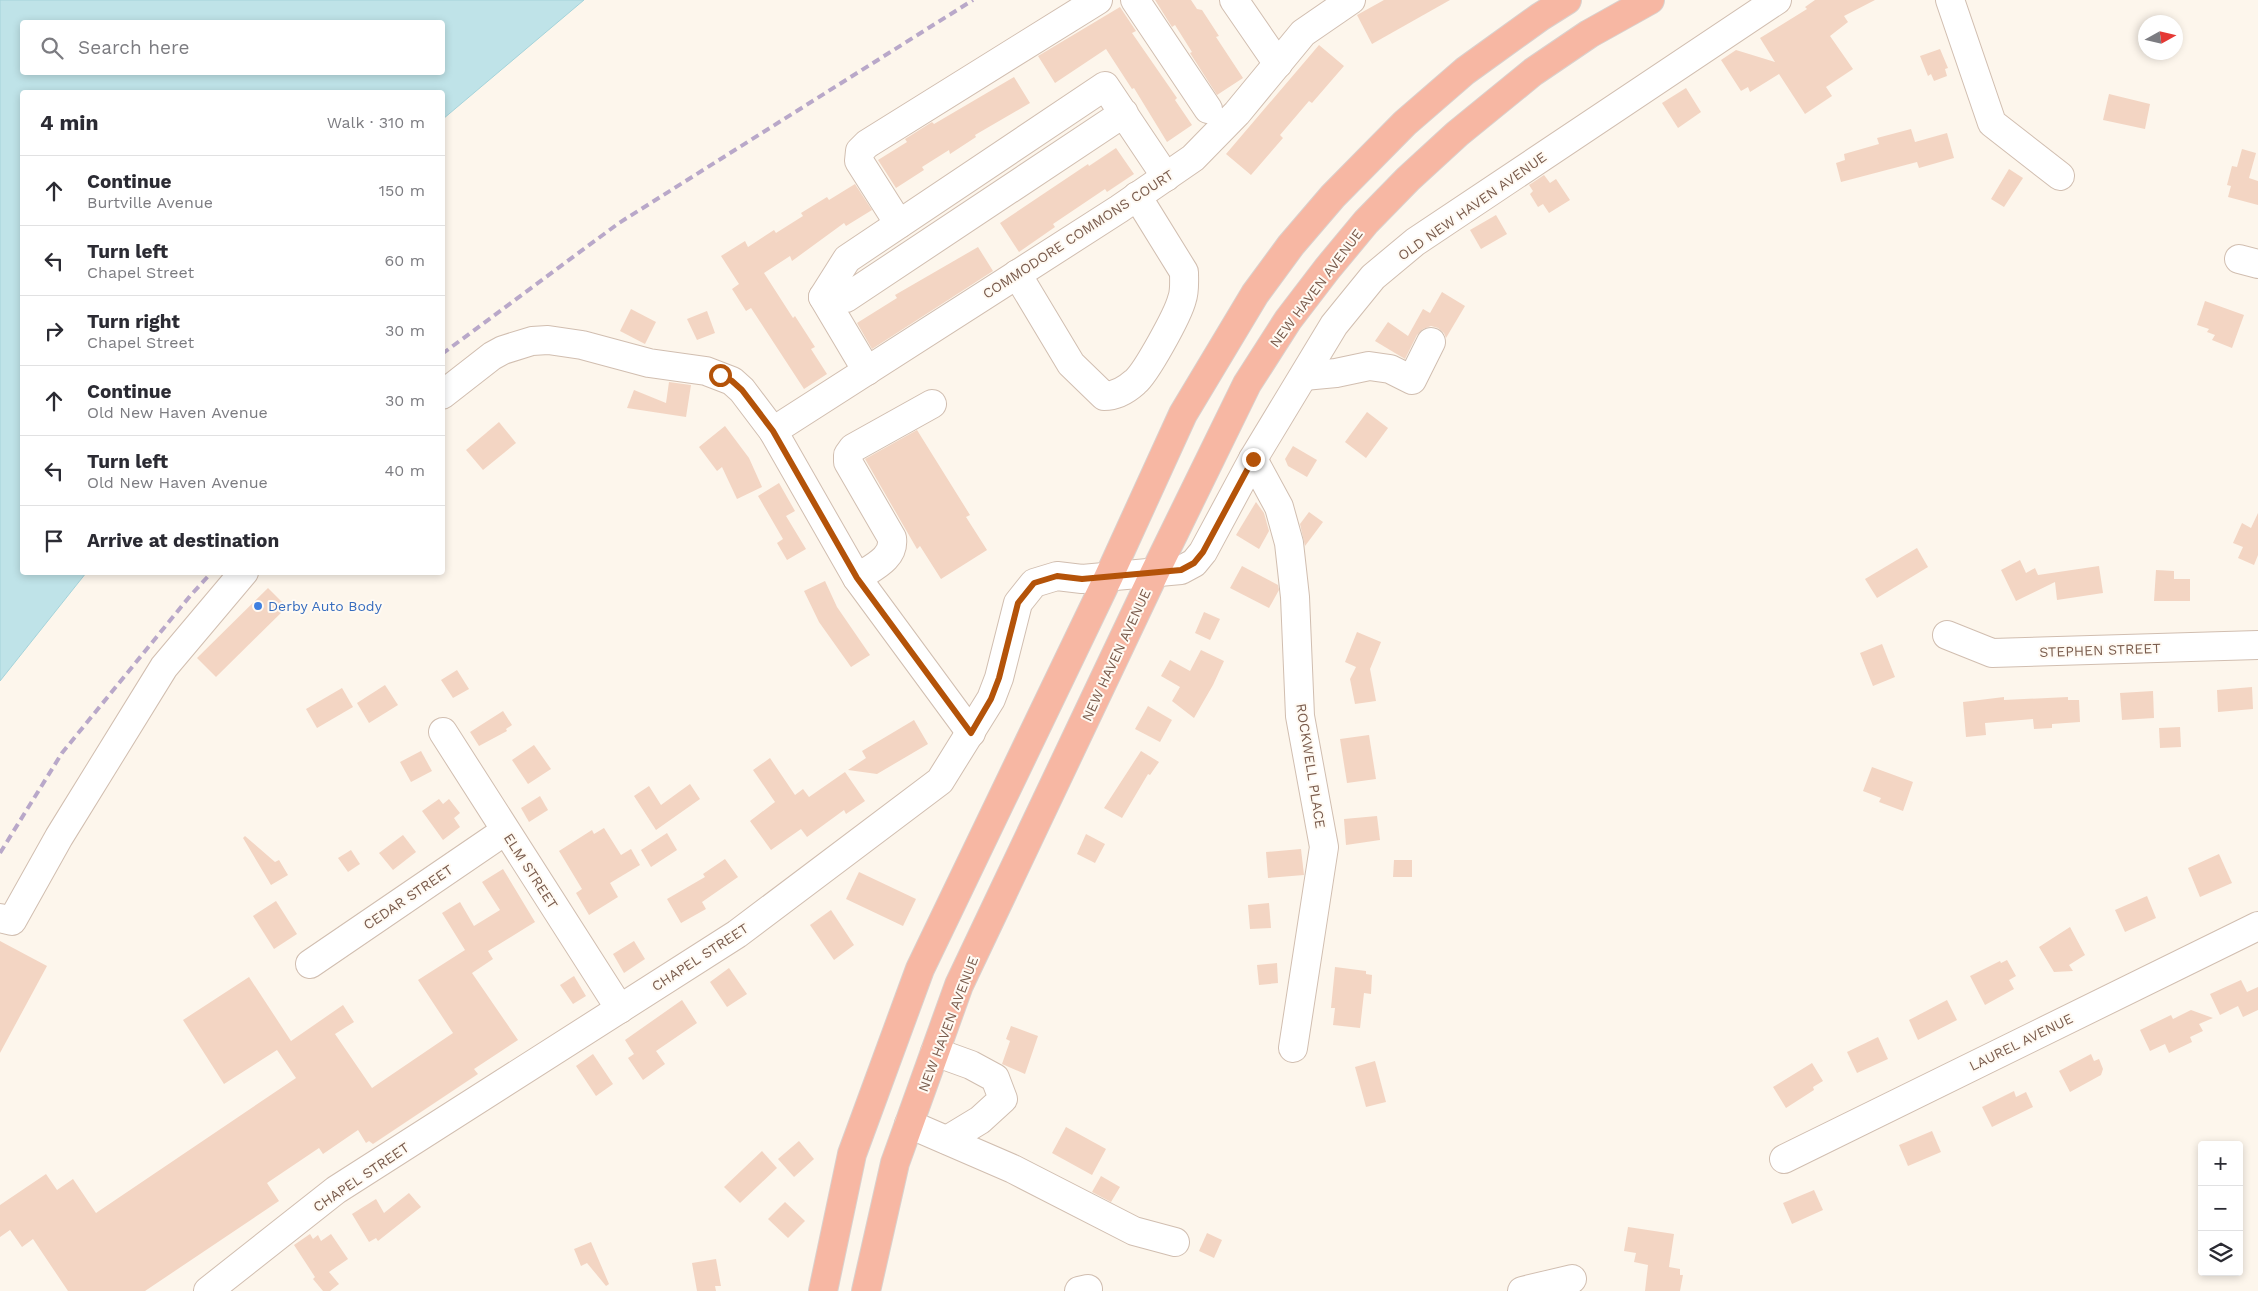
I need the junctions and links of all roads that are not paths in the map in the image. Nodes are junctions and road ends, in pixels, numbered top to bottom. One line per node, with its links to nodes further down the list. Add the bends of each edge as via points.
1 (1098, 0): 16 (street, via 860,151 859,161)
2 (1135, 0): 11 (street)
3 (1234, 0): 10 (street)
4 (1351, 0): 10 (street, COMMODORE COMMONS COURT, via 1303,34)
5 (1567, 0): 9 (highway)
6 (1650, 0): 26 (highway, NEW HAVEN AVENUE, via 1589,34 1533,72 1457,134 1366,222 1288,320 1247,384)
7 (1776, 0): 21 (street, OLD NEW HAVEN AVENUE, via 1415,242 1374,277 1334,325)
8 (1950, 0): 14 (street, via 1992,123)
9 (1537, 8): 28 (highway, via 1405,123 1333,196 1254,294 1183,414)
10 (1278, 64): 13 (street, COMMODORE COMMONS COURT, via 1193,158)
11 (1208, 109)
12 (1124, 113): 13 (street); 16 (street, via 1106,86); 18 (street, via 846,298)
13 (1166, 176): 15 (street, COMMODORE COMMONS COURT)
14 (2060, 176)
15 (1137, 196): 17 (street, COMMODORE COMMONS COURT); 17 (street, via 1184,272 1183,290 1172,324 1136,381 1115,396 1104,396 1071,364)
16 (899, 224): 18 (street, via 847,259)
17 (1017, 274): 20 (street, COMMODORE COMMONS COURT)
18 (823, 297): 20 (street)
19 (1431, 342): 21 (street, via 1412,380 1390,369 1369,366)
20 (867, 371): 24 (street, COMMODORE COMMONS COURT)
21 (1304, 376): 25 (street, OLD NEW HAVEN AVENUE)
22 (445, 393): 24 (street, via 503,350 532,341 565,341 649,363 720,375 742,390)
23 (932, 404): 29 (street, via 854,448 848,455 848,462 893,544 887,557)
24 (773, 431): 29 (street)
25 (1253, 459): 26 (street, OLD NEW HAVEN AVENUE, via 1194,563 1181,570); 39 (street, ROCKWELL PLACE, via 1279,508 1289,543 1300,716 1324,846)
26 (1154, 574): 28 (street, OLD NEW HAVEN AVENUE); 40 (highway, NEW HAVEN AVENUE, via 959,986)
27 (241, 575): 35 (street, via 164,667 59,837 12,921)
28 (1109, 576): 33 (street, CHAPEL STREET, via 1046,578 1034,583 1026,592 1018,603 991,699); 47 (highway, via 920,969 852,1154)
29 (857, 578): 33 (street)
30 (1946, 634): 31 (street, STEPHEN STREET, via 1992,653)
31 (2258, 645)
32 (443, 732): 34 (street, ELM STREET)
33 (971, 733): 38 (street, CHAPEL STREET, via 940,781 737,934)
34 (505, 831): 37 (street, CEDAR STREET); 38 (street, ELM STREET)
35 (0, 918)
36 (2258, 926): 43 (street, LAUREL AVENUE)
37 (310, 964)
38 (620, 1009): 46 (street, CHAPEL STREET, via 336,1190)
39 (1293, 1048)
40 (935, 1052): 41 (highway, NEW HAVEN AVENUE); 42 (street, via 971,1064 995,1078 1003,1099 980,1120)
41 (909, 1124): 42 (street); 48 (highway, NEW HAVEN AVENUE, via 895,1163)
42 (948, 1140): 44 (street, via 1055,1189 1134,1231)
43 (1784, 1159)
44 (1175, 1242)
45 (1572, 1279): 49 (street)
46 (208, 1291)
47 (822, 1291)
48 (866, 1291)
49 (1522, 1291)

